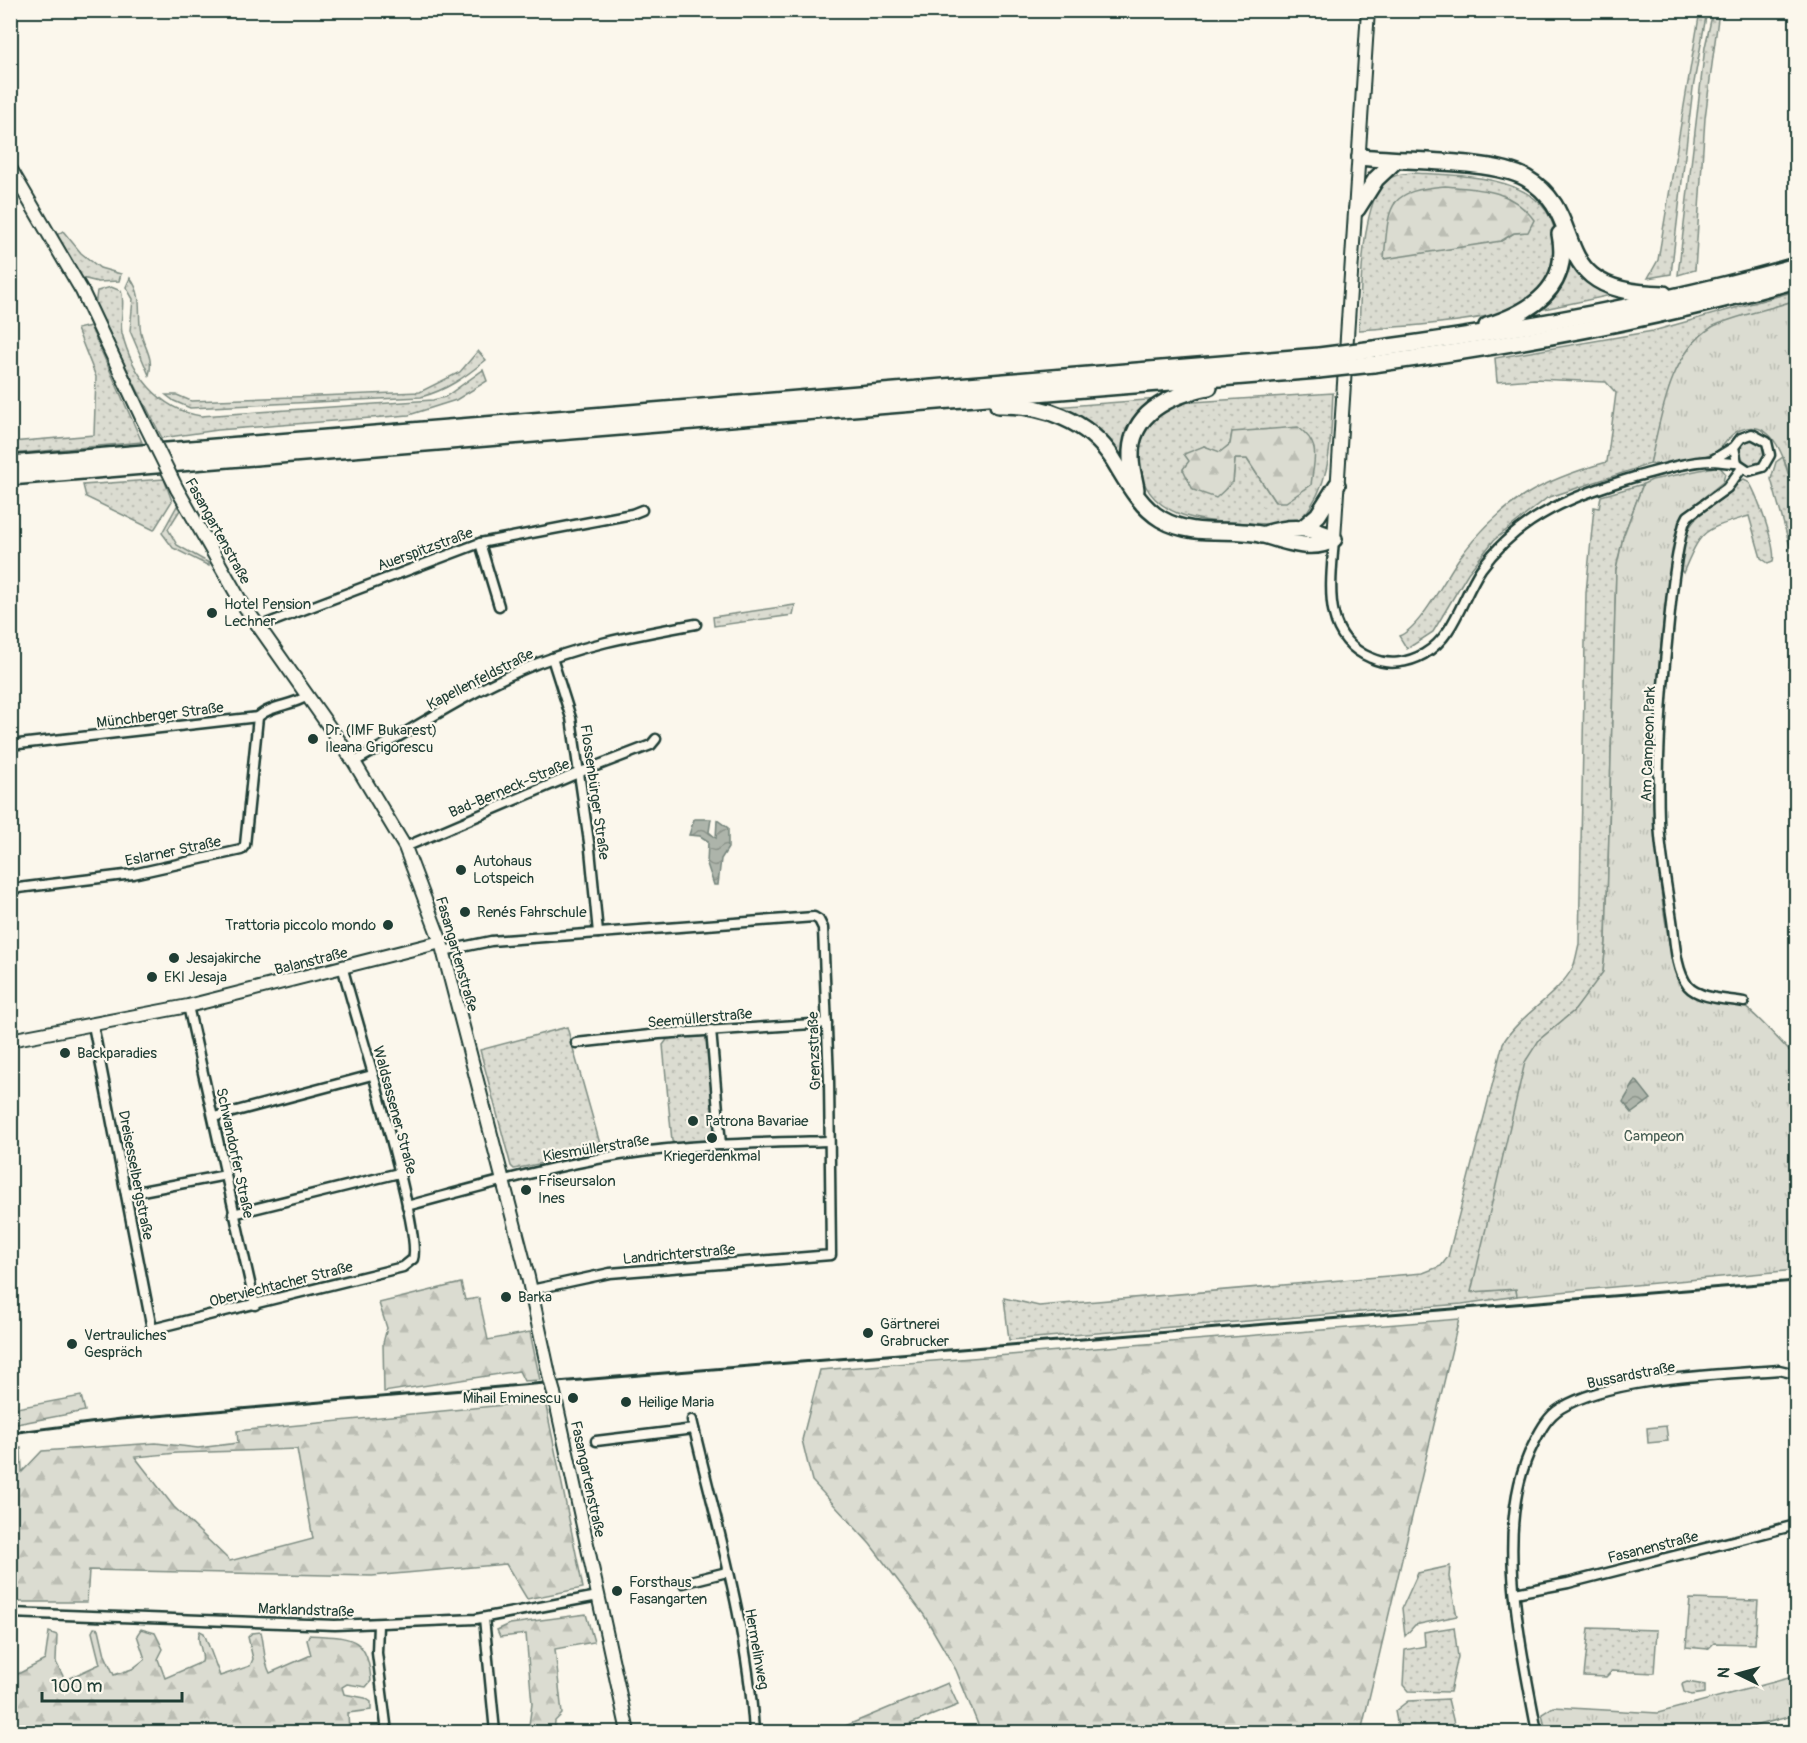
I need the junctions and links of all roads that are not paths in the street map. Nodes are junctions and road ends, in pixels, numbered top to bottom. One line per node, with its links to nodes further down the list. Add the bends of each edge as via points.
1 (1368, 10): 2 (street)
2 (1360, 157): 3 (highway); 6 (street)
3 (1395, 161): 5 (highway, via 1508,171 1538,187); 6 (highway, via 1376,179)
4 (10, 168): 32 (street, Fasangartenstraße, bridge, via 82,291 141,418 214,558)
5 (1555, 208): 10 (highway, via 1572,251 1589,274); 11 (highway, via 1563,248 1560,272 1530,309 1488,326)
6 (1357, 209): 22 (street)
7 (1797, 266): 9 (highway)
8 (1797, 280): 9 (highway)
9 (1690, 301): 10 (highway); 10 (highway)
10 (1656, 304): 11 (highway); 12 (highway, via 1494,346)
11 (1412, 344): 12 (highway)
12 (1373, 357): 13 (highway, bridge)
13 (1318, 363): 14 (highway); 19 (highway)
14 (1259, 375): 15 (highway); 24 (highway, via 1181,394 1151,411 1137,428 1132,442)
15 (963, 399): 21 (highway); 24 (highway, via 976,405 1038,409 1076,424 1103,446)
16 (1734, 447): 17 (street); 20 (street); 20 (street, via 1741,438 1752,434 1763,438 1770,448 1763,467 1749,471)
17 (1711, 461): 18 (street); 28 (street, via 1605,486 1545,511 1511,536 1481,569 1440,642 1407,661 1374,660 1353,649 1338,630 1331,603)
18 (1723, 463): 20 (street); 23 (street, via 1730,471)
19 (10, 464)
20 (1739, 466): 23 (street, Am Campeon Park)
21 (10, 477)
22 (1337, 485): 26 (highway); 28 (street)
23 (1727, 488): 46 (street, Am Campeon Park, via 1688,516 1682,532 1662,693 1659,823 1684,980 1699,994)
24 (1136, 494): 27 (highway, via 1155,514 1178,526)
25 (642, 510): 29 (street, Auerspitzstraße)
26 (1304, 527): 27 (highway); 28 (highway)
27 (1262, 535): 28 (highway, via 1323,546)
28 (1334, 539)
29 (480, 543): 30 (street); 32 (street, Auerspitzstraße)
30 (499, 606)
31 (696, 624): 33 (street, Kapellenfeldstraße, via 610,640)
32 (258, 627): 34 (street, Fasangartenstraße)
33 (552, 658): 38 (street, Kapellenfeldstraße, via 493,684); 39 (street, Flossenbürger Straße, via 571,718)
34 (307, 696): 35 (street, Münchberger Straße); 38 (street, Fasangartenstraße)
35 (258, 717): 37 (street, Münchberger Straße); 41 (street, Eslarner Straße, via 245,844 241,850 133,874)
36 (656, 739): 39 (street, Bad-Berneck-Straße, via 651,745)
37 (10, 745)
38 (354, 762): 40 (street, Fasangartenstraße)
39 (578, 773): 40 (street, Bad-Berneck-Straße); 43 (street, Flossenbürger Straße)
40 (405, 848): 44 (street, Fasangartenstraße)
41 (10, 889)
42 (819, 920): 43 (street, Balanstraße, via 814,916); 48 (street, Grenzstraße, via 823,928)
43 (598, 933): 44 (street, Balanstraße)
44 (442, 947): 45 (street, Balanstraße); 59 (street, Fasangartenstraße)
45 (343, 969): 47 (street, Balanstraße); 53 (street, Waldsassener Straße)
46 (1744, 1002)
47 (188, 1006): 49 (street, Balanstraße); 54 (street, Schwandorfer Straße)
48 (827, 1023): 50 (street, Seemüllerstraße); 55 (street, Grenzstraße)
49 (93, 1025): 51 (street, Balanstraße); 60 (street, Dreisesselbergstraße)
50 (711, 1030): 52 (street, Seemüllerstraße); 56 (street)
51 (10, 1040)
52 (576, 1043)
53 (372, 1074): 54 (street); 57 (street, Waldsassener Straße)
54 (214, 1117): 58 (street, Schwandorfer Straße)
55 (829, 1141): 56 (street, Kiesmüllerstraße); 63 (street, Grenzstraße)
56 (721, 1144): 59 (street, Kiesmüllerstraße, via 612,1156)
57 (399, 1173): 61 (street, Waldsassener Straße); 62 (street)
58 (226, 1175): 60 (street); 62 (street, Schwandorfer Straße)
59 (503, 1180): 61 (street, Kiesmüllerstraße); 65 (street, Fasangartenstraße)
60 (126, 1194): 67 (street, Dreisesselbergstraße)
61 (407, 1206): 64 (street, Waldsassener Straße, via 415,1246)
62 (233, 1214): 66 (street, Schwandorfer Straße)
63 (831, 1255): 65 (street, Landrichterstraße, via 610,1273)
64 (413, 1260): 66 (street, Oberviechtacher Straße, via 403,1267)
65 (531, 1290): 74 (street, Fasangartenstraße, bridge)
66 (255, 1305): 67 (street, Oberviechtacher Straße)
67 (152, 1329)
68 (1797, 1374): 73 (street, Bussardstraße, via 1779,1370 1653,1381 1585,1397 1551,1415 1528,1453 1515,1497 1511,1548)
69 (596, 1441): 71 (street, Hermelinweg, via 693,1425)
70 (1797, 1525): 73 (street, Fasanenstraße)
71 (727, 1572): 72 (street); 81 (street, Hermelinweg, via 751,1687)
72 (683, 1583)
73 (1515, 1593): 82 (street, Bussardstraße)
74 (598, 1596): 76 (street, Marklandstraße); 80 (street, Fasangartenstraße)
75 (10, 1613): 77 (street, Marklandstraße)
76 (484, 1618): 77 (street, Marklandstraße); 79 (street)
77 (378, 1624): 78 (street, via 377,1653)
78 (387, 1732)
79 (495, 1732)
80 (628, 1732)
81 (754, 1732)
82 (1537, 1732)

